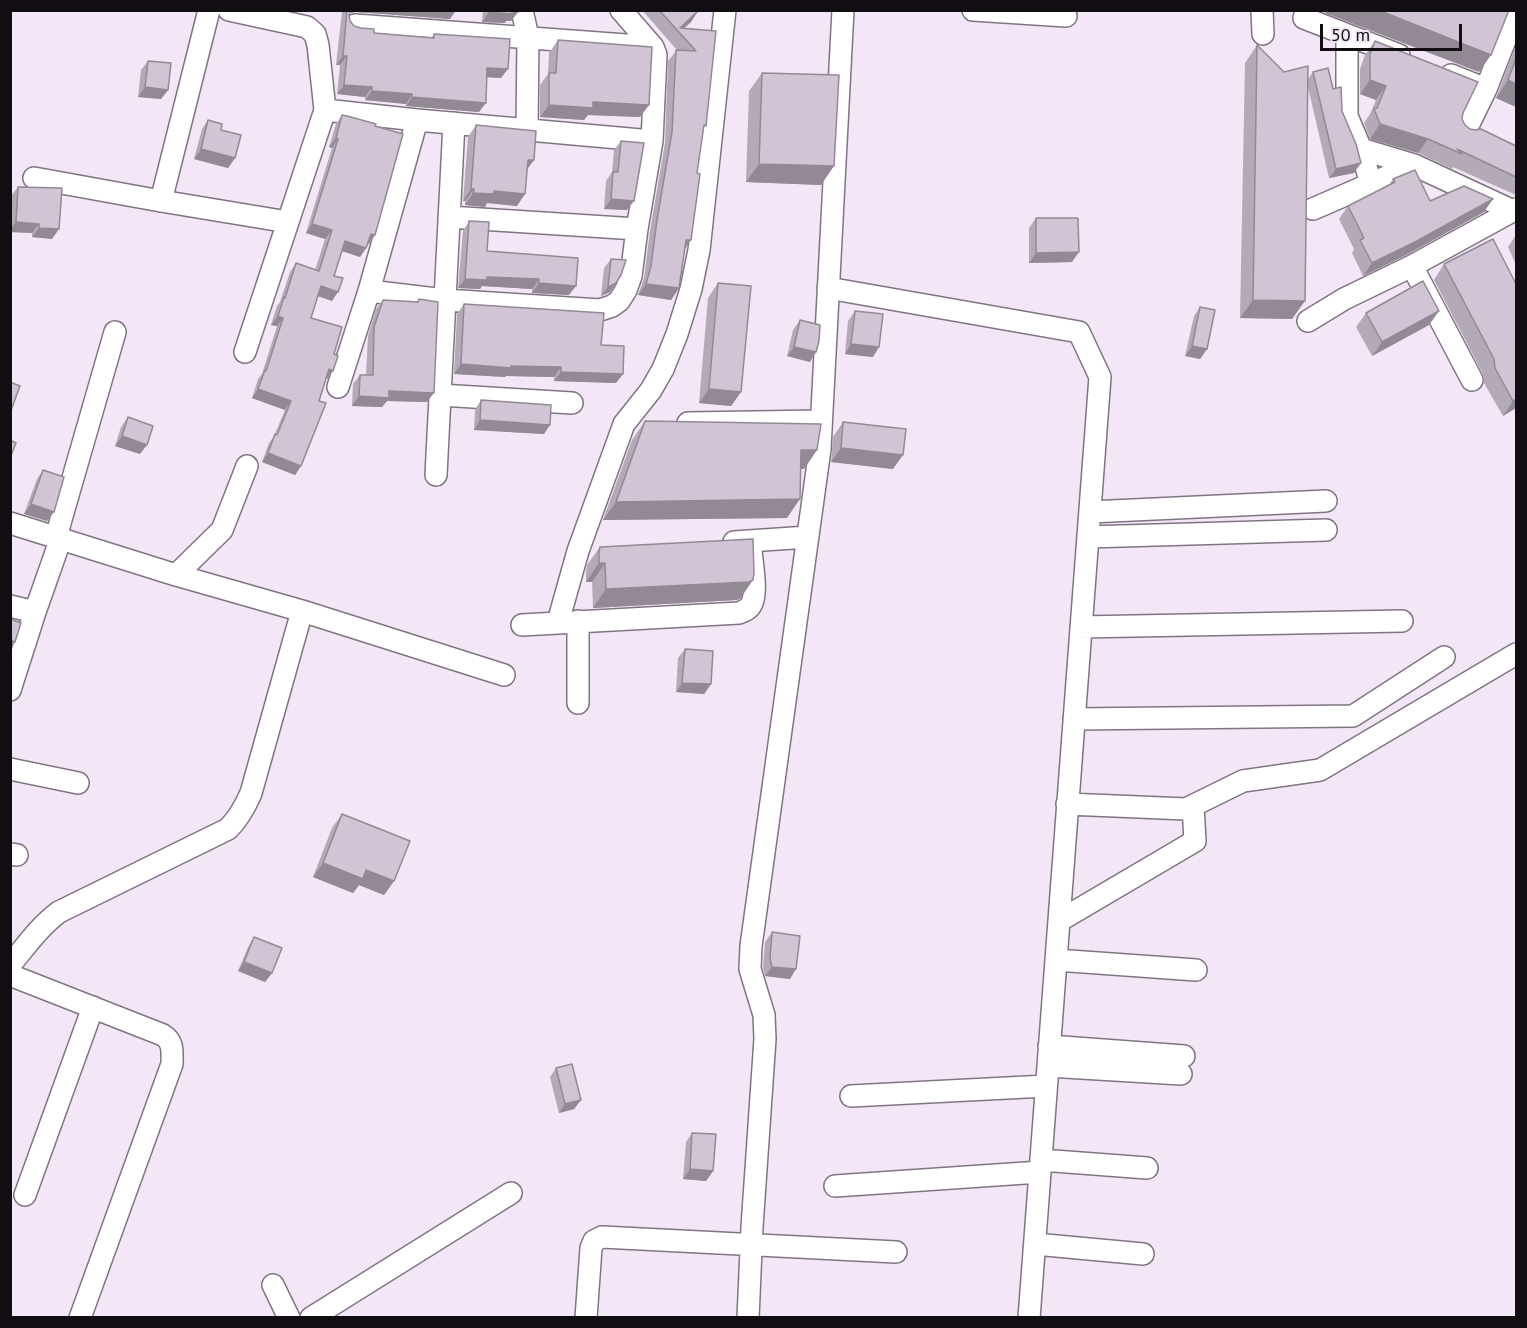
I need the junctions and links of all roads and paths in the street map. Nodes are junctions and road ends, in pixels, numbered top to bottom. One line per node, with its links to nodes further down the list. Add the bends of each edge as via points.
1 (209, 10): 29 (street)
2 (229, 10): 19 (street, via 307,27 315,34)
3 (522, 10): 16 (street)
4 (621, 10): 17 (street)
5 (725, 10): 49 (street, via 699,250 691,289 663,369)
6 (843, 10): 36 (street)
7 (973, 10): 10 (street)
8 (1262, 10): 14 (street)
9 (1307, 10): 15 (street, via 1304,18)
10 (1004, 11): 12 (street)
11 (1516, 12): 18 (street)
12 (1066, 16)
13 (356, 25): 16 (street)
14 (1263, 34)
15 (1347, 35): 18 (street); 25 (street, via 1347,116)
16 (528, 37): 17 (street); 22 (street)
17 (653, 47): 24 (street, via 656,55)
18 (1486, 89): 23 (street)
19 (325, 110): 20 (street); 33 (street)
20 (417, 120): 21 (street); 37 (street)
21 (454, 123): 22 (street); 32 (street)
22 (527, 129): 24 (street)
23 (1465, 132)
24 (652, 141): 34 (street)
25 (1361, 149): 26 (street); 28 (street)
26 (1414, 165): 28 (street); 31 (street)
27 (34, 178): 29 (street)
28 (1371, 184): 30 (street)
29 (161, 201): 33 (street)
30 (1313, 209)
31 (1515, 210): 35 (street, via 1488,237)
32 (450, 217): 34 (street); 38 (street)
33 (288, 222): 41 (street)
34 (637, 229): 38 (street, via 631,276 626,290 612,306 600,310)
35 (1412, 266): 39 (street); 42 (street)
36 (828, 288): 46 (street); 53 (street, via 1079,332 1100,377)
37 (369, 291): 38 (street); 43 (street)
38 (445, 300): 44 (street)
39 (1308, 321)
40 (115, 332): 58 (street)
41 (245, 352)
42 (1472, 380)
43 (338, 387)
44 (440, 395): 45 (street); 51 (street)
45 (572, 403)
46 (821, 421): 48 (street); 56 (street)
47 (647, 423): 49 (street)
48 (671, 423)
49 (624, 424): 62 (street)
50 (247, 466): 63 (street, via 222,530)
51 (436, 475)
52 (1326, 501): 53 (street)
53 (1090, 512): 57 (street)
54 (10, 523): 58 (street)
55 (1326, 530): 57 (street)
56 (808, 537): 59 (street); 95 (street, via 751,946 750,969 764,1015 765,1039)
57 (1088, 537): 70 (street)
58 (58, 538): 63 (street); 66 (street)
59 (751, 541): 60 (street); 68 (street, via 754,594 747,610)
60 (716, 543)
61 (601, 550): 62 (street)
62 (578, 551): 68 (street)
63 (176, 575): 65 (street)
64 (10, 606): 66 (street)
65 (302, 611): 73 (street); 83 (street, via 251,793 237,820 228,829 59,912)
66 (35, 612): 74 (street)
67 (1402, 621): 70 (street)
68 (568, 622): 69 (street); 75 (street)
69 (522, 625)
70 (1081, 627): 76 (street)
71 (1516, 654): 80 (street, via 1320,770 1243,781)
72 (1444, 657): 76 (street, via 1353,716)
73 (504, 675)
74 (10, 690)
75 (578, 703)
76 (1074, 719): 79 (street)
77 (10, 769): 78 (street)
78 (78, 783)
79 (1068, 804): 80 (street, via 1186,809); 81 (street)
80 (1193, 806): 81 (street, via 1195,842)
81 (1059, 921): 82 (street)
82 (1056, 960): 84 (street); 88 (street)
83 (10, 965)
84 (1196, 970)
85 (10, 975): 86 (street)
86 (93, 1007): 94 (street); 100 (street, via 163,1035 170,1039 173,1049)
87 (1182, 1065): 88 (street)
88 (1048, 1066): 89 (street); 90 (street)
89 (851, 1096)
90 (1040, 1166): 91 (street); 92 (street); 96 (street)
91 (1147, 1168)
92 (835, 1186)
93 (511, 1193): 102 (street)
94 (25, 1196)
95 (752, 1244): 97 (street); 103 (street, via 607,1236 597,1239 591,1248); 104 (street)
96 (1035, 1244): 98 (street); 105 (street)
97 (896, 1252)
98 (1143, 1254)
99 (273, 1285): 101 (street)
100 (81, 1317)
101 (289, 1317)
102 (310, 1317)
103 (586, 1317)
104 (748, 1317)
105 (1029, 1317)

